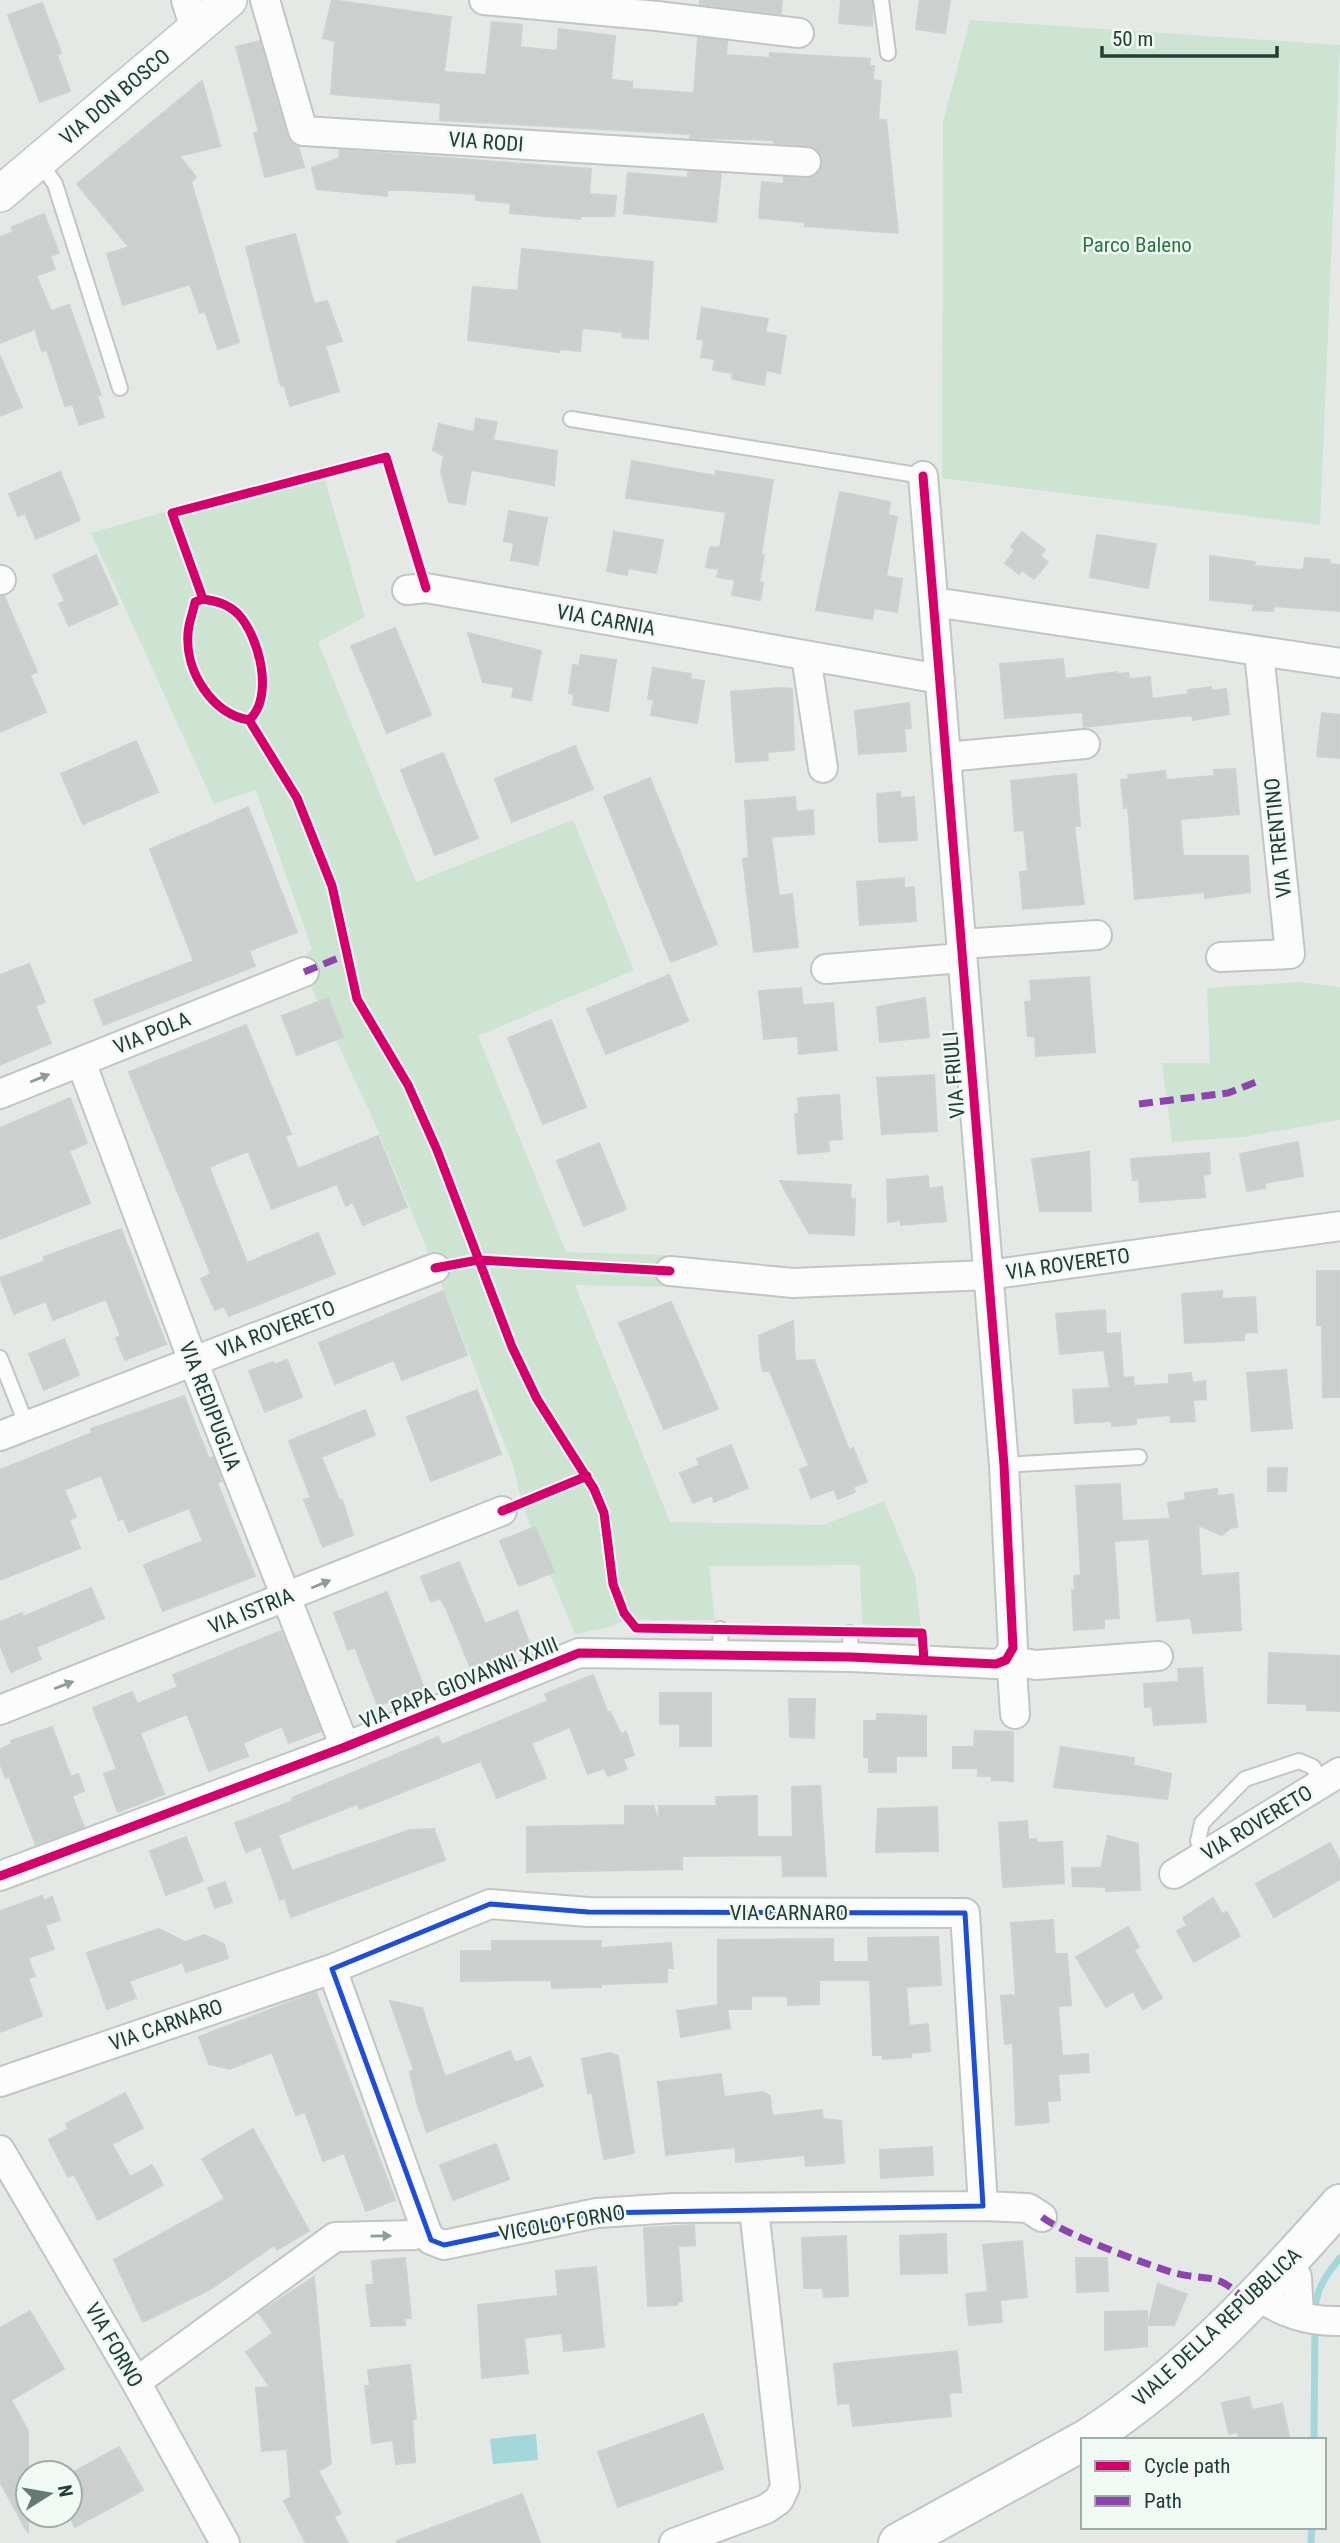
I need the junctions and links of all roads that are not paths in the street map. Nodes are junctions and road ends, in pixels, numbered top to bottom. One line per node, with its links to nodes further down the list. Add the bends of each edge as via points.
1 (229, 0): 6 (street, VIA DON BOSCO)
2 (265, 0): 10 (street, VIA RODI, via 303,131)
3 (484, 0): 5 (street)
4 (881, 0): 8 (lane)
5 (658, 8): 7 (street)
6 (193, 13): 9 (street, VIA DON BOSCO)
7 (799, 33)
8 (888, 53)
9 (39, 162): 11 (street, VIA DON BOSCO); 12 (lane, via 55,184)
10 (806, 162)
11 (0, 194)
12 (120, 388)
13 (571, 419): 14 (lane)
14 (923, 476): 16 (street, VIA FRIULI)
15 (407, 590): 18 (street, VIA CARNIA, via 426,588)
16 (934, 602): 17 (street); 20 (street, VIA FRIULI)
17 (1259, 652): 19 (street); 26 (street, VIA TRENTINO, via 1290,954)
18 (806, 656): 20 (street, VIA CARNIA); 23 (street)
19 (1340, 663)
20 (940, 679): 22 (street, VIA FRIULI)
21 (1085, 744): 22 (street)
22 (946, 757): 25 (street, VIA FRIULI)
23 (823, 768)
24 (1097, 935): 25 (street)
25 (962, 951): 27 (street); 34 (street, VIA FRIULI)
26 (1221, 957)
27 (826, 969)
28 (304, 972): 29 (street, VIA POLA)
29 (81, 1062): 30 (street, VIA POLA, one-way to 29); 36 (street, VIA REDIPUGLIA)
30 (0, 1094)
31 (1340, 1226): 34 (street, VIA ROVERETO)
32 (435, 1268): 36 (street, VIA ROVERETO)
33 (670, 1271): 34 (street, VIA ROVERETO, via 793,1283)
34 (988, 1275): 40 (street, VIA FRIULI)
35 (0, 1358): 37 (lane)
36 (192, 1361): 37 (street, VIA ROVERETO); 42 (street, VIA REDIPUGLIA)
37 (27, 1426): 38 (street, VIA ROVERETO)
38 (0, 1436)
39 (1139, 1457): 40 (lane)
40 (1004, 1465): 44 (street, VIA FRIULI, via 1013,1648)
41 (502, 1511): 42 (street, VIA ISTRIA, one-way to 41)
42 (286, 1597): 45 (street, VIA ISTRIA, one-way to 42); 47 (street, VIA REDIPUGLIA)
43 (1158, 1656): 44 (street, VIA PAPA GIOVANNI XXIII, via 1036,1665)
44 (1001, 1662): 46 (street, via 1012,1670); 47 (street, VIA PAPA GIOVANNI XXIII, via 850,1645 721,1641 579,1653)
45 (0, 1710)
46 (1015, 1714)
47 (345, 1747): 51 (street, VIA PAPA GIOVANNI XXIII)
48 (1331, 1777): 49 (street, VIA ROVERETO); 49 (lane, via 1299,1761 1245,1779 1202,1823 1198,1841)
49 (1206, 1854): 50 (street, VIA ROVERETO)
50 (1174, 1874)
51 (0, 1877)
52 (332, 1969): 53 (street, VIA CARNARO); 56 (street, VIA CARNARO, via 490,1904 587,1912 965,1913); 59 (street)
53 (0, 2082)
54 (0, 2150): 63 (street, VIA FORNO)
55 (1340, 2204): 60 (main road, VIALE DELLA REPUBBLICA)
56 (983, 2206): 57 (street, VICOLO FORNO); 58 (street, VICOLO FORNO, via 1028,2208)
57 (754, 2209): 59 (street, VICOLO FORNO, via 597,2213 444,2245 431,2240); 67 (street, via 785,2487 779,2500 766,2509)
58 (1042, 2217)
59 (426, 2230): 63 (street, one-way to 59, via 335,2236 414,2235)
60 (1287, 2263): 61 (main road, VIALE DELLA REPUBBLICA); 62 (street)
61 (1256, 2294): 62 (street, via 1273,2308); 64 (main road, VIALE DELLA REPUBBLICA, via 1164,2383)
62 (1319, 2319)
63 (136, 2382): 66 (street, VIA FORNO)
64 (1088, 2438)
65 (1081, 2443): 68 (main road, VIALE DELLA REPUBBLICA)
66 (225, 2543)
67 (674, 2543)
68 (898, 2543)

